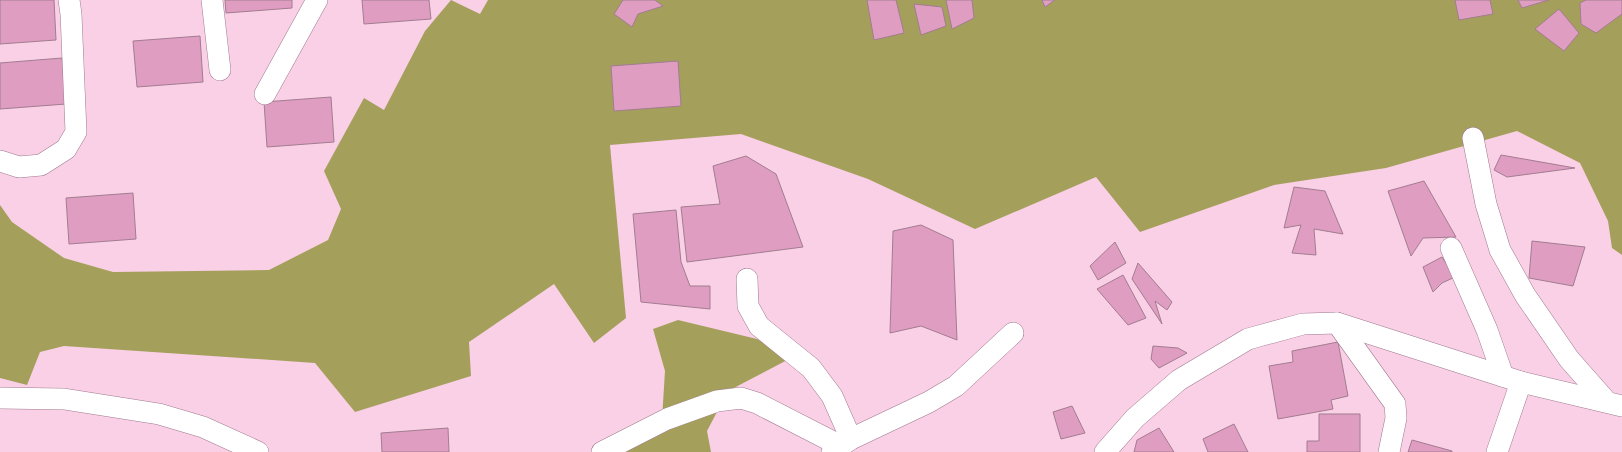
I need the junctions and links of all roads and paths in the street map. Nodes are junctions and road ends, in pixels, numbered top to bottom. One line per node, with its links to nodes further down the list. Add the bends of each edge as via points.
1 (69, 0): 7 (street, via 76,132 66,149 40,164 18,167)
2 (212, 0): 4 (street)
3 (317, 0): 5 (street)
4 (220, 70)
5 (264, 94)
6 (1473, 138): 14 (street, via 1486,204 1500,250 1524,295 1569,359)
7 (0, 161)
8 (1451, 248): 12 (street)
9 (747, 279): 15 (street, via 748,306 759,326 812,368 832,396)
10 (1337, 323): 12 (street); 18 (street, via 1303,324 1248,338 1179,380 1134,418); 19 (street, via 1395,404 1396,418)
11 (1013, 333): 15 (street, via 956,386)
12 (1512, 379): 14 (street); 20 (street)
13 (0, 398): 16 (street, via 64,399 159,414 202,427)
14 (1614, 404)
15 (841, 445): 17 (street, via 757,403 741,398 718,401 667,419)
16 (258, 452)
17 (602, 452)
18 (1105, 452)
19 (1389, 452)
20 (1496, 452)

